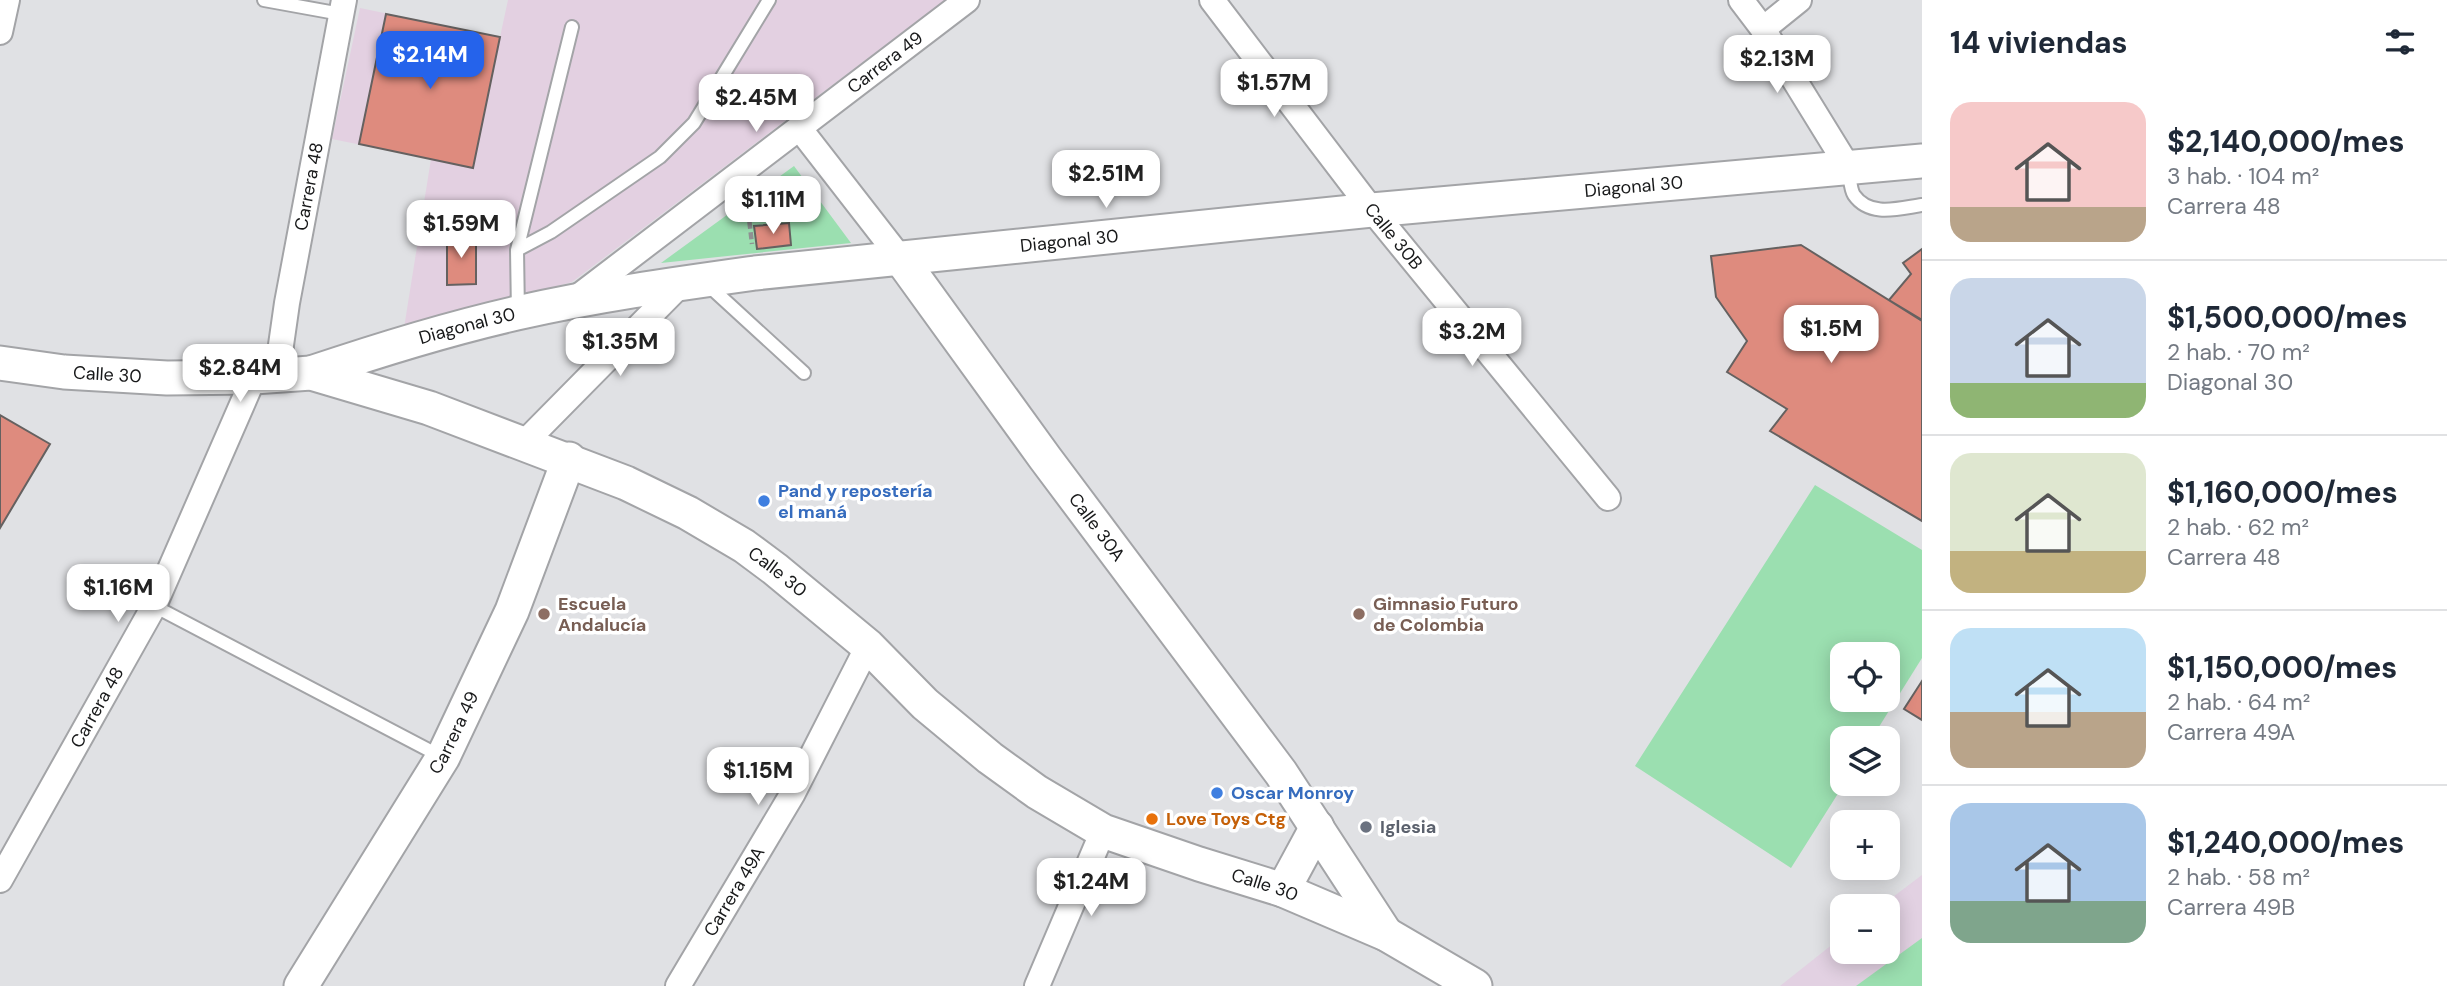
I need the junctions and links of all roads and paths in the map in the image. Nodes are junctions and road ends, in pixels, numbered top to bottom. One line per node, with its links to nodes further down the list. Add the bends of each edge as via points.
1 (7, 0): 11 (street)
2 (264, 0): 8 (lane)
3 (769, 0): 18 (lane, via 694,123 660,157)
4 (967, 0): 12 (street, Carrera 49)
5 (1212, 0): 17 (street, Calle 30B)
6 (1741, 0): 10 (street)
7 (1799, 0): 10 (street)
8 (343, 7): 26 (street, Carrera 48, via 287,303)
9 (572, 27): 18 (lane)
10 (1763, 29): 14 (street)
11 (0, 32)
12 (800, 129): 20 (street, Calle 30A); 22 (street, Carrera 49)
13 (1922, 161): 14 (street, Diagonal 30)
14 (1848, 167): 16 (lane, via 1853,194 1867,207 1886,211); 17 (street, Diagonal 30)
15 (747, 200): 19 (path)
16 (1922, 205)
17 (1372, 210): 20 (street, Diagonal 30); 29 (street, Calle 30B)
18 (517, 250): 23 (lane)
19 (753, 254)
20 (901, 258): 21 (street, Diagonal 30); 33 (street, Calle 30A)
21 (693, 281): 22 (street, Diagonal 30); 25 (lane); 27 (street)
22 (570, 302): 23 (street, Diagonal 30)
23 (518, 313): 26 (street, Diagonal 30)
24 (5, 367): 26 (street, Calle 30, via 167,377)
25 (804, 373)
26 (282, 375): 27 (street, Calle 30, via 429,408); 30 (street, Carrera 48)
27 (524, 442): 28 (street, Calle 30)
28 (569, 459): 31 (street, Calle 30, via 676,507 744,547); 32 (street, Carrera 49, via 512,611)
29 (1608, 498)
30 (154, 606): 32 (lane); 35 (street, Carrera 48)
31 (868, 646): 34 (street, Calle 30, via 925,704 990,758); 39 (street, Carrera 49A, via 793,793)
32 (443, 757): 38 (street, Carrera 49)
33 (1317, 827): 36 (street); 37 (street, Calle 30A)
34 (1103, 831): 36 (street, Calle 30); 40 (street)
35 (0, 880)
36 (1283, 890): 37 (street, Calle 30)
37 (1386, 934): 41 (street, Calle 30)
38 (301, 986)
39 (678, 986)
40 (1037, 986)
41 (1475, 986)

